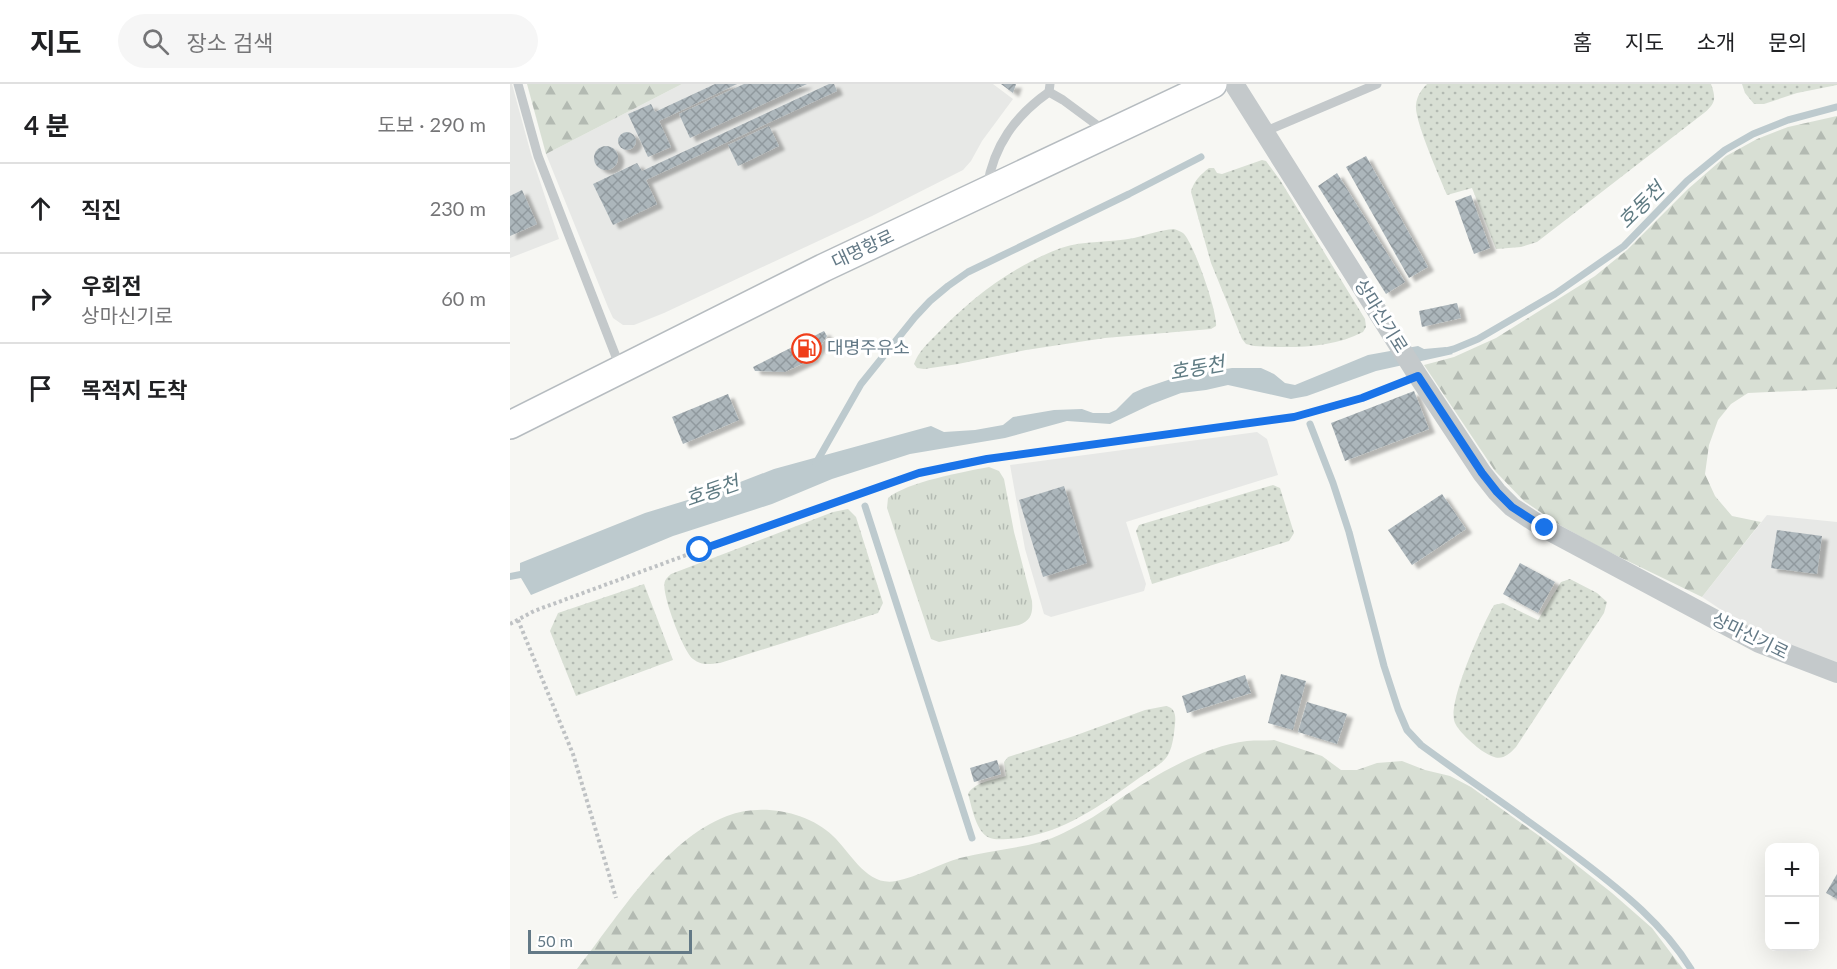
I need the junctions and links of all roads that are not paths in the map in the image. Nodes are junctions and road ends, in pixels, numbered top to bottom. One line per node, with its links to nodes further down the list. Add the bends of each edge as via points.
1 (518, 84): 9 (lane, via 538,156)
2 (1234, 84): 6 (street, 상마신기로)
3 (1377, 84): 6 (lane)
4 (1206, 86): 7 (main road, 대명항로)
5 (1050, 88): 7 (lane); 8 (lane, via 1001,142)
6 (1264, 132): 11 (street, 상마신기로, via 1482,473 1512,507 1758,643)
7 (1108, 133): 8 (main road, 대명항로)
8 (986, 191): 9 (main road, 대명항로)
9 (621, 370): 10 (main road, 대명항로)
10 (510, 425)
11 (1837, 673)

